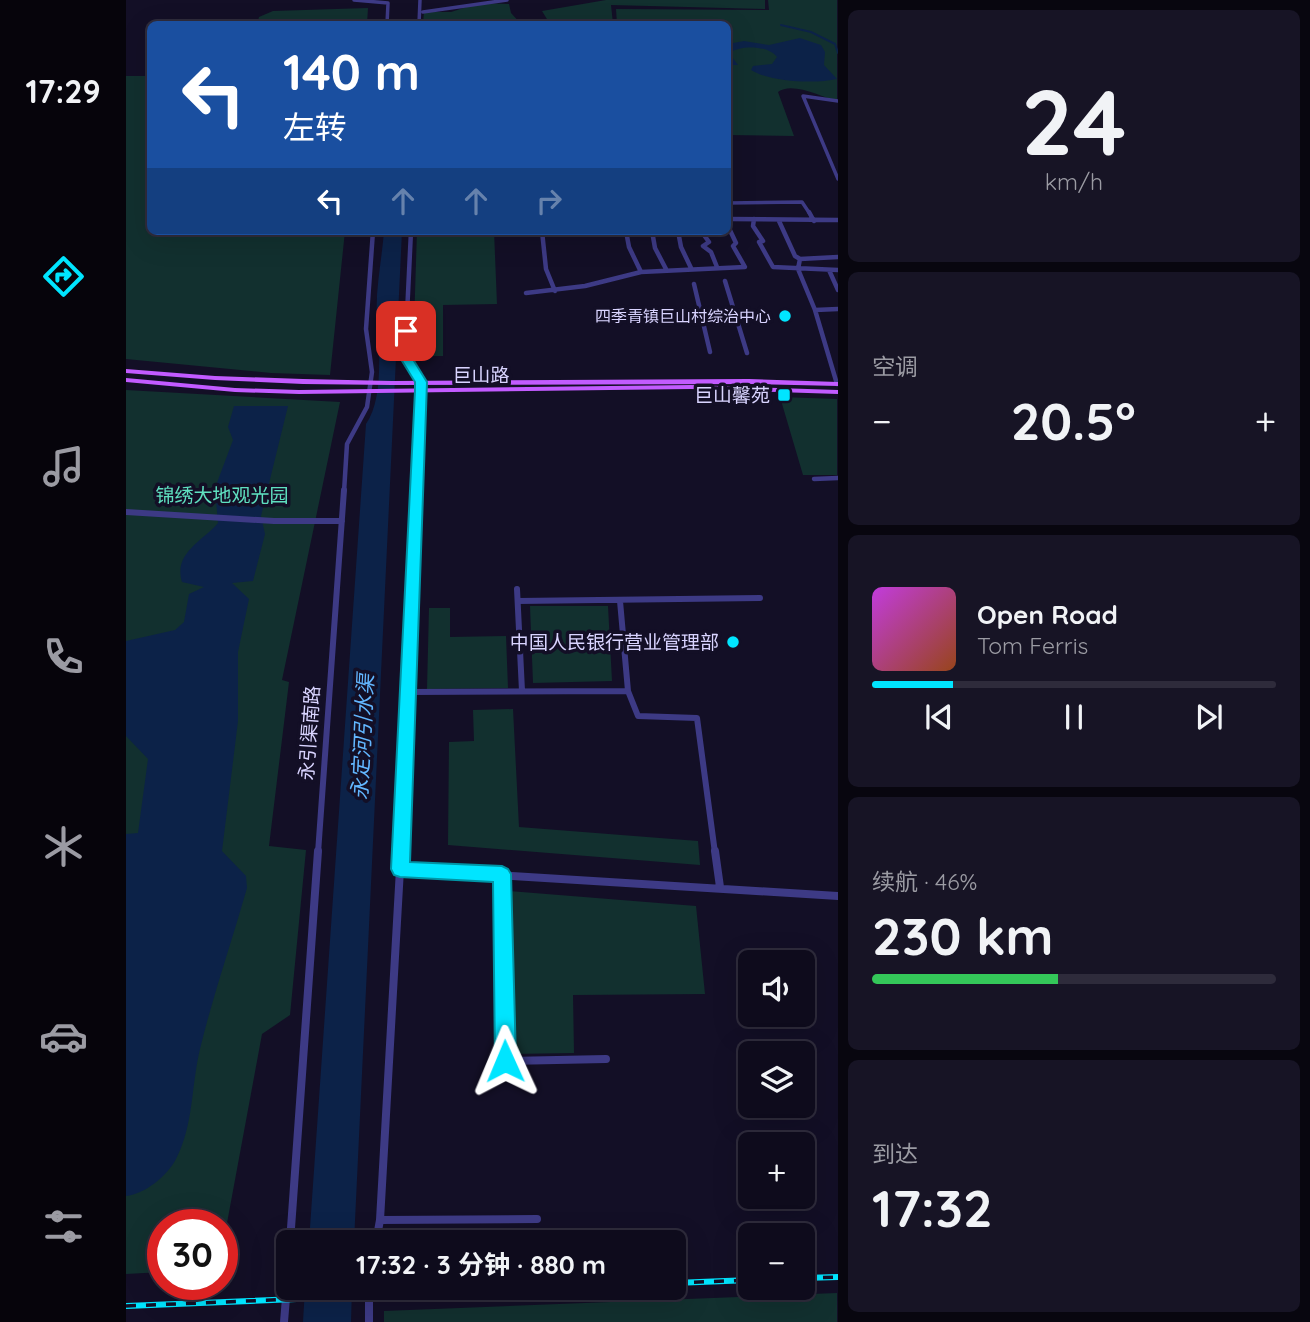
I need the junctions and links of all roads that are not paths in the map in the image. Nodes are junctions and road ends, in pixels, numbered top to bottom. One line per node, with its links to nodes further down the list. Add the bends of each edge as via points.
1 (354, 0): 5 (street, via 388,3)
2 (420, 0): 6 (street)
3 (507, 0): 4 (street)
4 (423, 12)
5 (387, 21)
6 (419, 21)
7 (838, 101): 8 (street, via 803,96)
8 (838, 179)
9 (731, 203): 14 (street, via 802,202)
10 (731, 219): 11 (street)
11 (754, 219): 14 (street); 27 (street, via 753,226 763,241 759,242 773,267)
12 (838, 220): 14 (street)
13 (779, 221): 24 (street)
14 (814, 221)
15 (731, 232): 25 (street, via 745,267)
16 (373, 235): 56 (street, 永引渠南路, via 366,329 372,372 367,407 347,444)
17 (411, 235): 51 (street, via 405,356)
18 (542, 235): 35 (street, via 546,269)
19 (626, 235): 31 (street)
20 (653, 235): 28 (street)
21 (679, 235): 26 (street)
22 (704, 235): 25 (street, via 709,242 703,246)
23 (838, 257): 24 (street)
24 (800, 259): 27 (street)
25 (717, 267): 26 (street)
26 (691, 268): 28 (street)
27 (798, 268): 29 (street); 38 (street)
28 (666, 269): 31 (street)
29 (830, 270): 30 (street); 34 (street)
30 (838, 270)
31 (641, 272): 35 (street)
32 (725, 281): 42 (street)
33 (694, 284): 41 (street)
34 (838, 290)
35 (555, 291): 36 (street)
36 (526, 293)
37 (838, 309): 38 (street)
38 (815, 310): 45 (street)
39 (769, 317): 42 (street)
40 (682, 318): 41 (street)
41 (703, 318): 42 (street); 43 (street)
42 (737, 318): 44 (street)
43 (710, 352)
44 (747, 354)
45 (830, 356): 46 (street); 49 (street)
46 (838, 357)
47 (126, 370): 50 (main road, 巨山路)
48 (126, 380): 50 (main road, 巨山路, via 235,390)
49 (837, 384): 51 (main road, 巨山路, via 678,379)
50 (362, 387): 51 (main road, 巨山路)
51 (421, 387): 52 (main road, 巨山路); 61 (street)
52 (838, 392)
53 (838, 478): 54 (street)
54 (814, 479)
55 (126, 512): 56 (street)
56 (342, 521): 71 (street, 永引渠南路)
57 (517, 589): 59 (street)
58 (760, 598): 60 (street)
59 (518, 601): 60 (street); 62 (street)
60 (620, 601): 63 (street)
61 (410, 691): 62 (street); 64 (street)
62 (522, 691): 63 (street)
63 (628, 691): 66 (street, via 638,716 697,718)
64 (400, 869): 65 (street); 70 (street)
65 (502, 874): 66 (street); 68 (street, via 505,1061)
66 (720, 887): 67 (street)
67 (838, 896)
68 (606, 1059)
69 (537, 1219): 70 (street)
70 (380, 1220): 72 (street)
71 (291, 1230)
72 (378, 1230)
73 (286, 1300): 75 (street)
74 (369, 1300): 76 (street)
75 (284, 1322)
76 (369, 1322)

